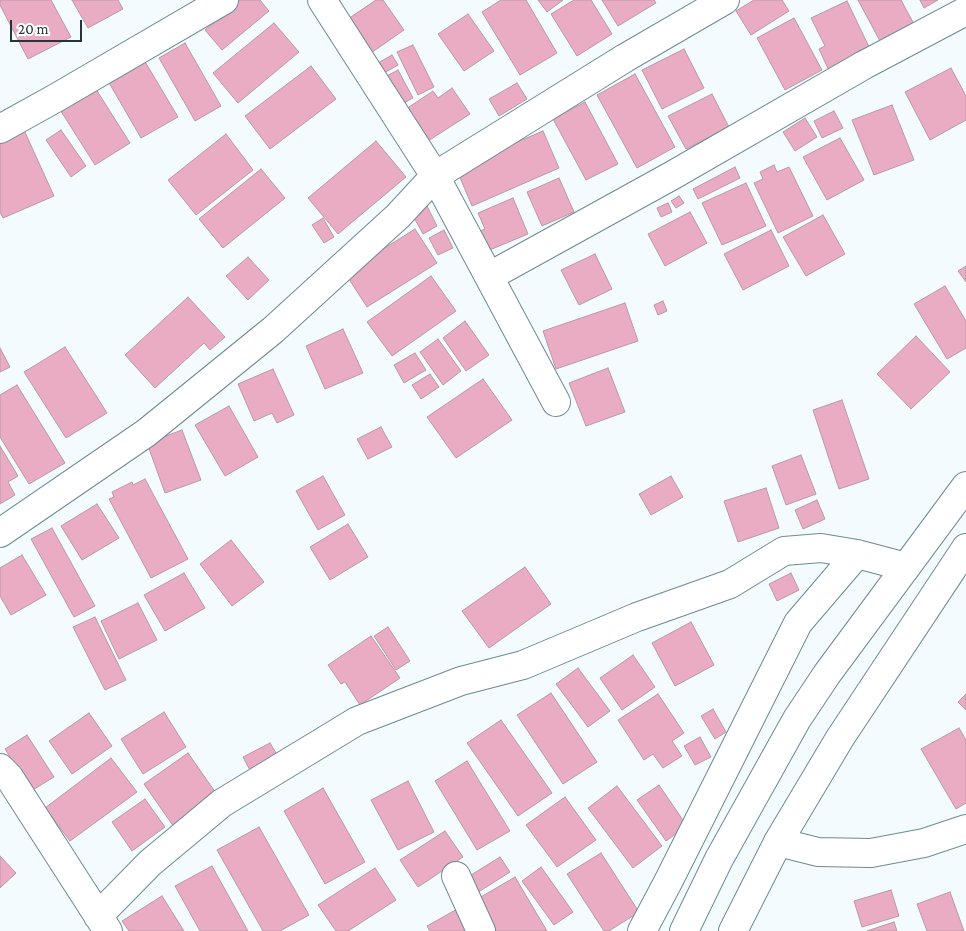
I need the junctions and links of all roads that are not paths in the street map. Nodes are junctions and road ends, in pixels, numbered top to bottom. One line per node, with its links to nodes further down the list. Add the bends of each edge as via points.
1 (224, 0): 5 (street)
2 (322, 0): 6 (street)
3 (725, 0): 6 (street)
4 (966, 12): 7 (street, via 864,65)
5 (0, 129)
6 (435, 176): 7 (street); 10 (street, via 398,216 273,330 146,433)
7 (490, 276): 8 (street)
8 (556, 402)
9 (966, 486): 13 (street)
10 (0, 533)
11 (966, 548): 16 (street, via 840,738)
12 (857, 554): 13 (street); 18 (street, via 821,548 784,551 730,584 637,616 523,665 461,681 357,721 222,803 150,863); 20 (street, via 798,623)
13 (906, 567): 21 (street, via 797,719 719,859)
14 (0, 768): 18 (street, via 9,777)
15 (966, 829): 16 (street, via 924,843 871,853 818,852)
16 (778, 842): 22 (street)
17 (456, 876): 19 (street)
18 (103, 923)
19 (481, 931)
20 (642, 931)
21 (684, 931)
22 (733, 931)

